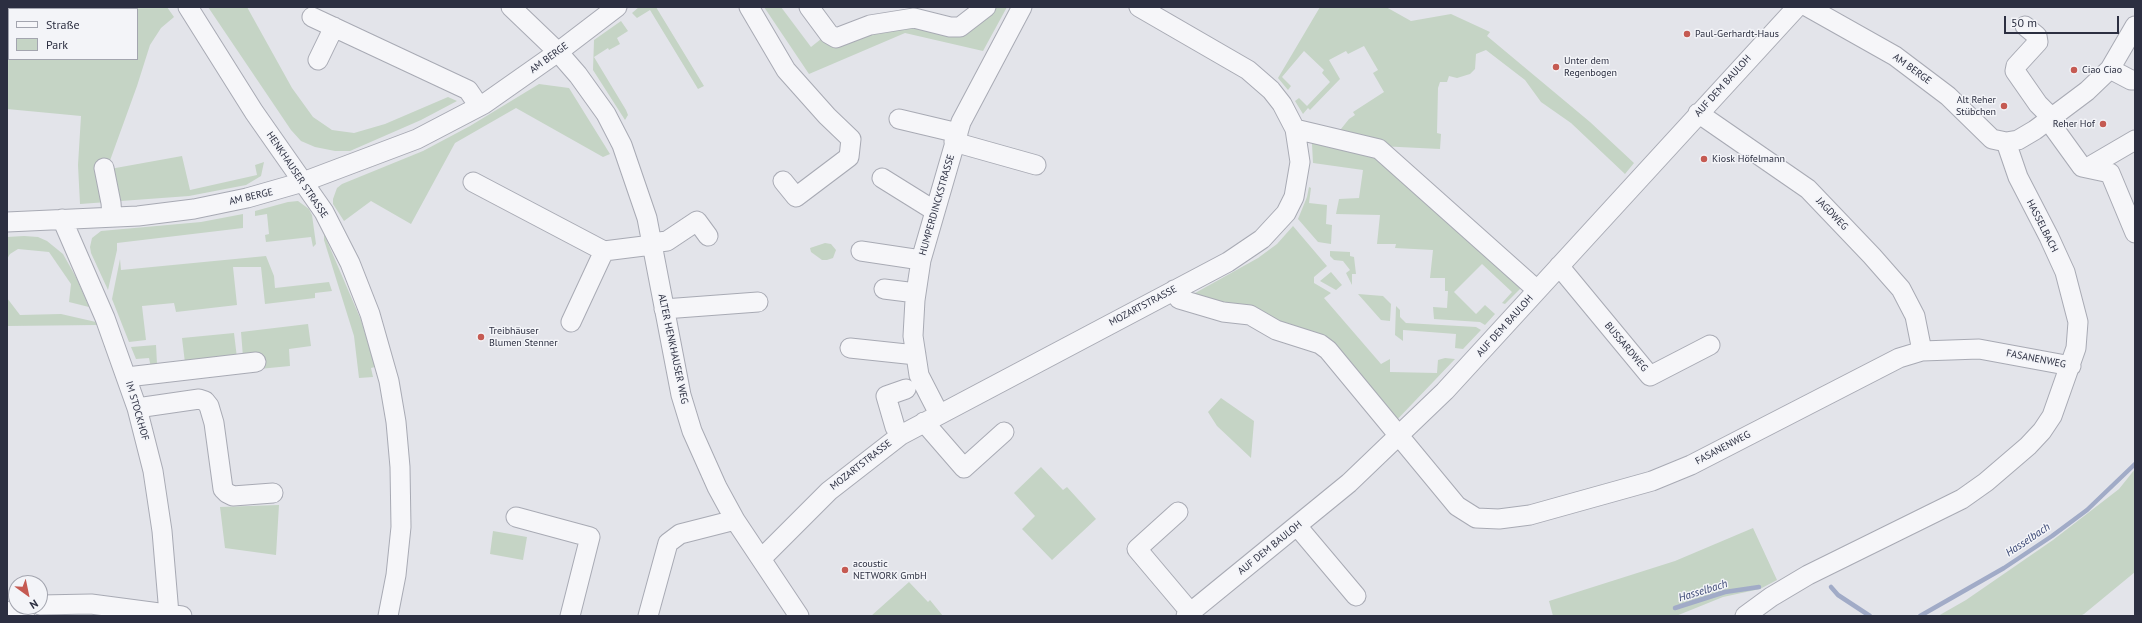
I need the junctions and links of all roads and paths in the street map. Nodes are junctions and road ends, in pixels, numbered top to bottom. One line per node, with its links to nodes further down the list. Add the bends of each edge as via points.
1 (188, 7): 32 (street, HENKHAUSER STRASSE, via 254,112)
2 (511, 7): 15 (street, ALTER HENKHAUSER WEG)
3 (617, 7): 15 (street, AM BERGE)
4 (748, 7): 31 (street, via 786,70 851,139 849,157 796,197)
5 (809, 7): 6 (street, via 829,34 836,38 870,25 914,18 950,27 960,26)
6 (986, 7)
7 (1022, 7): 24 (street, HUMPERDINCKSTRASSE, via 961,122)
8 (1139, 7): 23 (street, MOZARTSTRASSE, via 1255,75 1282,104)
9 (1797, 7): 20 (street, AUF DEM BAULOH)
10 (1808, 7): 26 (street, AM BERGE, via 1895,56 1948,96 1992,138)
11 (312, 17): 14 (street)
12 (2025, 26): 22 (street, via 2036,36 2038,42 2016,66 2016,71)
13 (2135, 26): 17 (street)
14 (334, 28): 16 (street); 19 (street, via 468,90)
15 (558, 52): 19 (street, AM BERGE); 40 (street, ALTER HENKHAUSER WEG, via 606,114 622,145 647,218)
16 (318, 60)
17 (2110, 69): 18 (street); 22 (street, via 2087,91)
18 (2135, 80)
19 (479, 106): 32 (street, AM BERGE, via 417,139)
20 (1698, 113): 44 (street, AUF DEM BAULOH); 54 (street, JAGDWEG, via 1808,189 1872,256 1901,289 1915,316)
21 (899, 119): 24 (street)
22 (2050, 119): 26 (street, via 2018,140); 29 (street, via 2082,167)
23 (1295, 129): 46 (street, MOZARTSTRASSE, via 1300,162 1294,197 1278,224 1228,262); 47 (street, via 1379,149)
24 (956, 138): 27 (street); 34 (street, HUMPERDINCKSTRASSE)
25 (2135, 140): 29 (street)
26 (2006, 142): 57 (street, HASSELBACH, via 2018,177 2065,272 2078,322 2076,348)
27 (1036, 165)
28 (104, 168): 35 (street)
29 (2088, 168): 38 (street, via 2110,173)
30 (882, 178): 34 (street)
31 (783, 181)
32 (303, 182): 35 (street, AM BERGE, via 247,198 194,209); 76 (street, HENKHAUSER STRASSE, via 324,212 350,263 370,314 389,381 400,467 401,528)
33 (473, 182): 41 (street)
34 (935, 211): 43 (street, HUMPERDINCKSTRASSE)
35 (112, 217): 36 (street, AM BERGE)
36 (62, 219): 37 (street, AM BERGE); 58 (street, IM STOCKHOF, via 105,318)
37 (7, 222)
38 (2135, 233)
39 (708, 236): 40 (street, via 697,221 667,241)
40 (652, 244): 41 (street); 50 (street, ALTER HENKHAUSER WEG)
41 (604, 251): 51 (street)
42 (860, 251): 43 (street)
43 (921, 260): 48 (street, HUMPERDINCKSTRASSE)
44 (1559, 266): 47 (street, AUF DEM BAULOH); 52 (street, BUSSARDWEG, via 1650,376)
45 (884, 289): 48 (street)
46 (1174, 290): 61 (street, MOZARTSTRASSE); 64 (street, FASANENWEG, via 1180,300 1223,312 1250,315 1276,330 1320,344 1328,350)
47 (1537, 290): 64 (street, AUF DEM BAULOH, via 1450,386)
48 (916, 293): 55 (street, HUMPERDINCKSTRASSE, via 913,336)
49 (758, 302): 50 (street)
50 (664, 309): 68 (street, ALTER HENKHAUSER WEG, via 681,395 692,432 716,487)
51 (571, 322)
52 (1710, 345)
53 (850, 348): 55 (street)
54 (1922, 351): 57 (street, FASANENWEG, via 1979,348); 64 (street, FASANENWEG, via 1885,365 1691,465 1652,481 1530,514 1499,519 1476,518 1457,506)
55 (916, 355): 61 (street, HUMPERDINCKSTRASSE)
56 (256, 362): 58 (street)
57 (2071, 366): 74 (street, HASSELBACH, via 2052,416 2042,431 1986,482 1944,508 1808,575)
58 (127, 377): 60 (street, IM STOCKHOF)
59 (906, 389): 63 (street, via 886,396)
60 (137, 408): 65 (street, via 199,399 205,401 214,423 223,489 233,496); 75 (street, IM STOCKHOF, via 153,471)
61 (932, 418): 62 (street, HUMPERDINCKSTRASSE, via 964,468); 63 (street, MOZARTSTRASSE)
62 (1004, 432)
63 (901, 435): 70 (street, MOZARTSTRASSE, via 829,491)
64 (1399, 437): 69 (street, AUF DEM BAULOH)
65 (274, 493)
66 (1178, 512): 73 (street, via 1137,549)
67 (516, 517): 77 (street, via 590,537)
68 (735, 520): 70 (street, ALTER HENKHAUSER WEG); 78 (street, via 680,534 668,543)
69 (1297, 526): 71 (street); 73 (street, AUF DEM BAULOH)
70 (761, 559): 79 (street, ALTER HENKHAUSER WEG)
71 (1356, 596)
72 (48, 605): 75 (street, via 91,604)
73 (1188, 614)
74 (1749, 614)
75 (175, 615)
76 (388, 616)
77 (570, 616)
78 (648, 616)
79 (799, 616)

